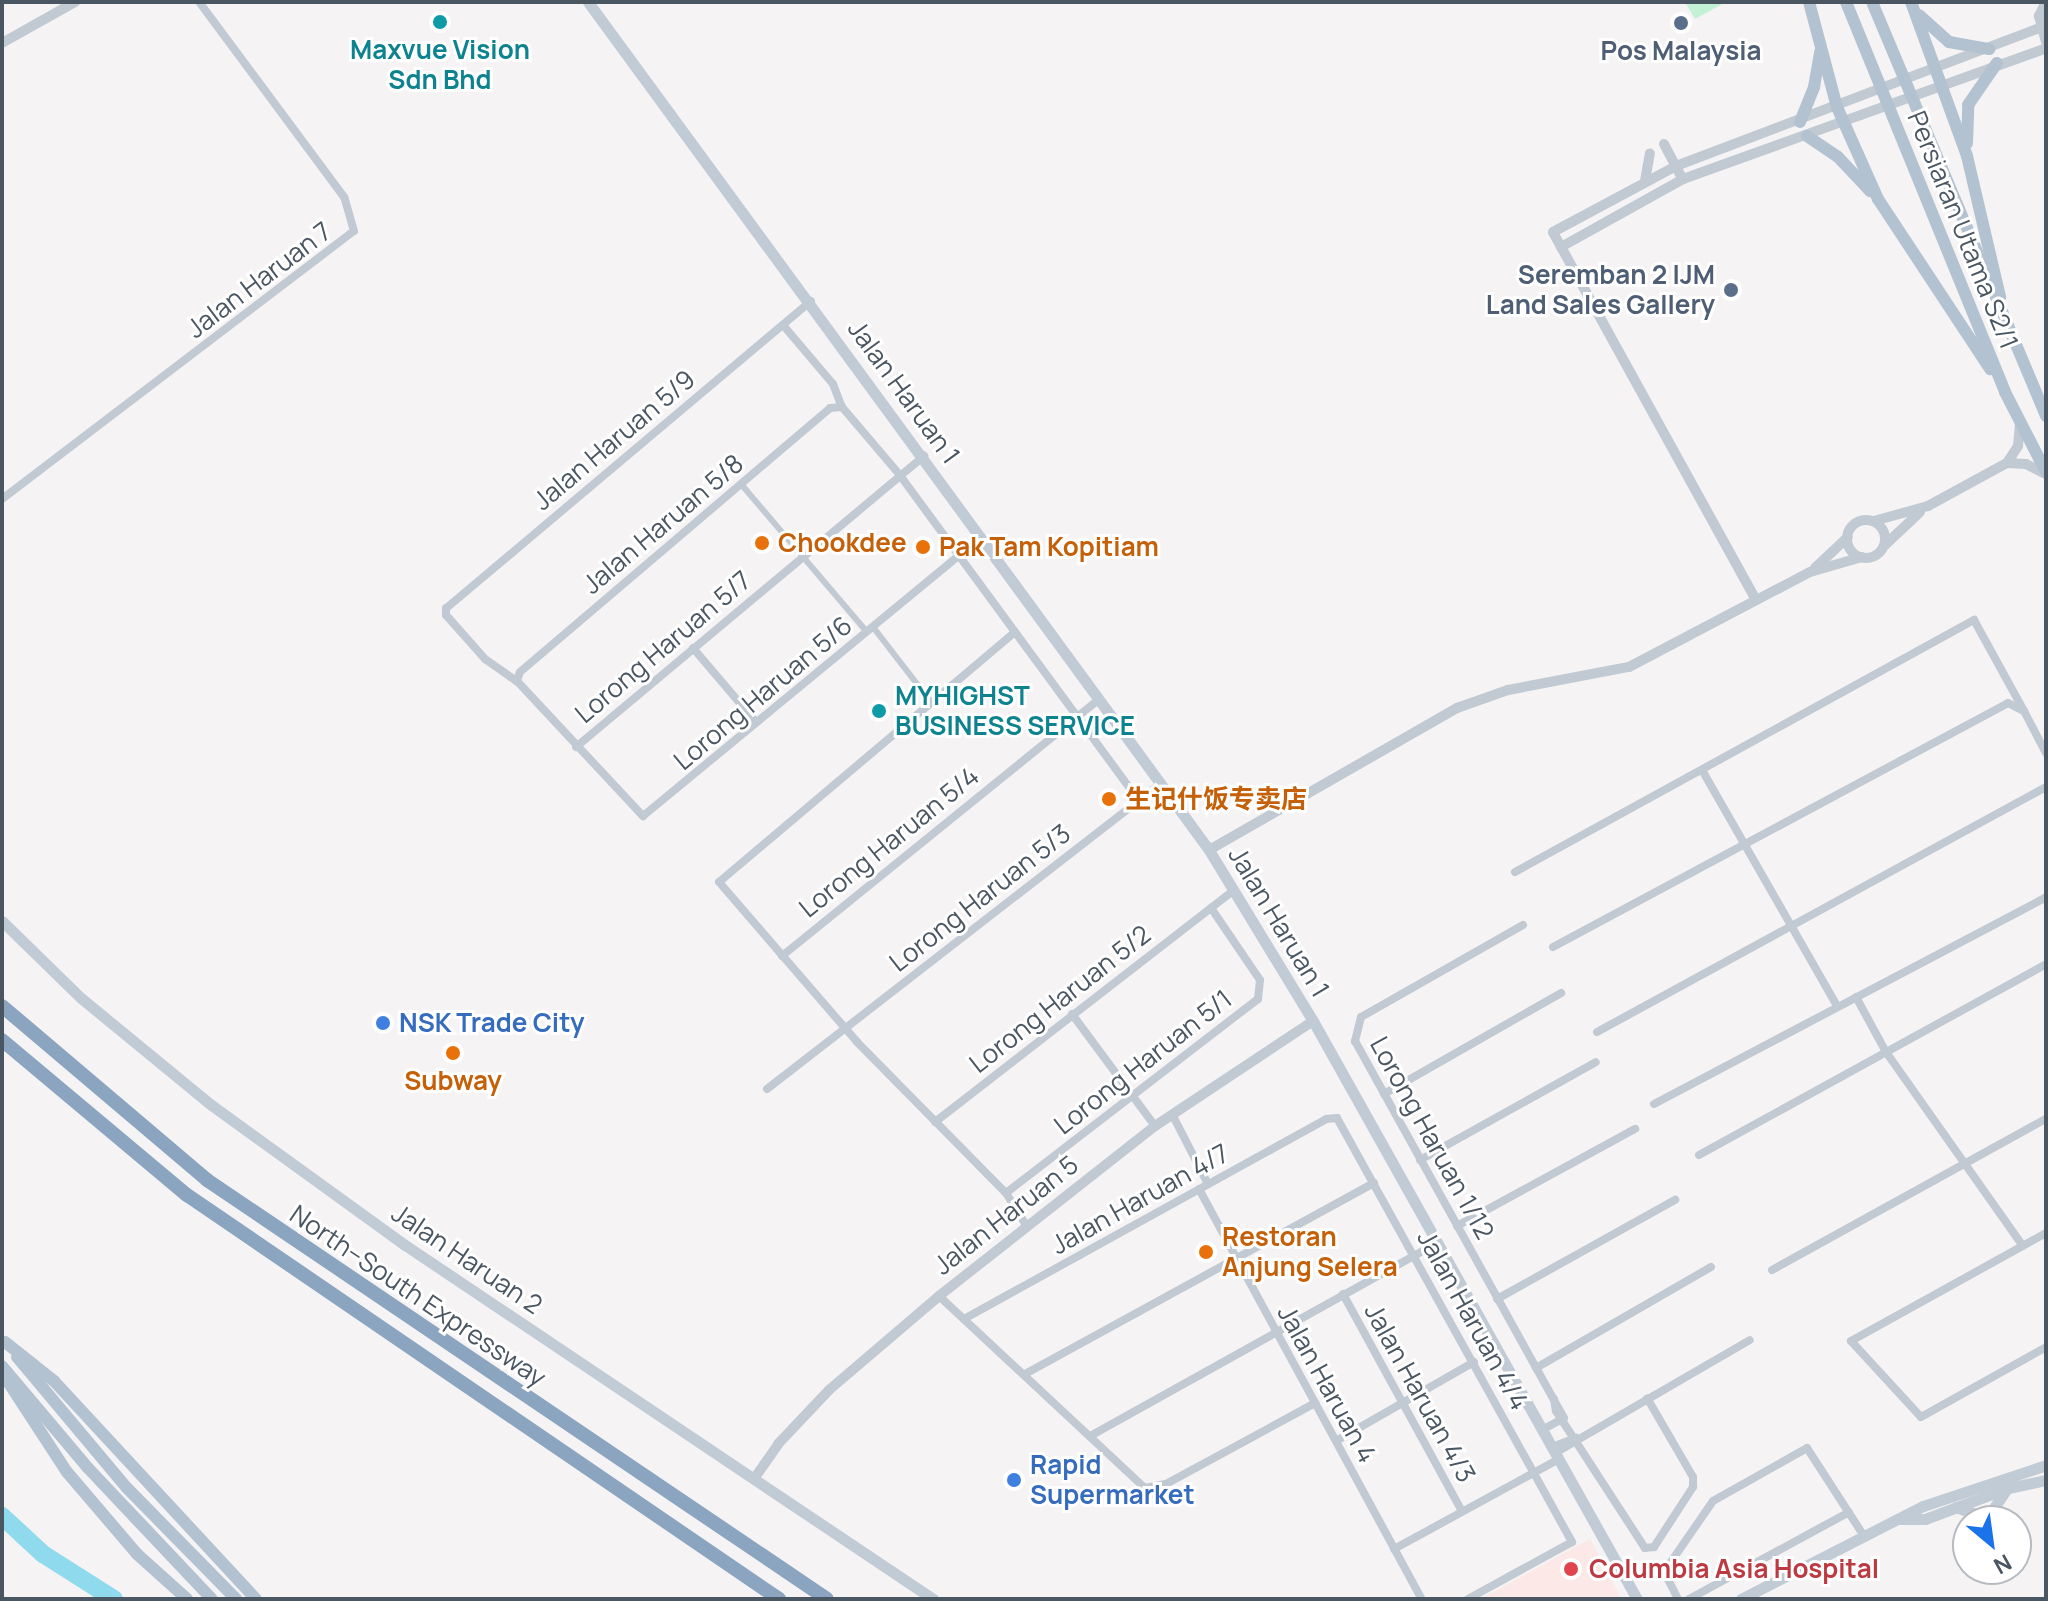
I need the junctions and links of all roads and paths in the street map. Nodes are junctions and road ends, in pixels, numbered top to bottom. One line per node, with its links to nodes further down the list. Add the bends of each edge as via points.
1 (75, 2): 11 (street)
2 (199, 2): 44 (street, Jalan Haruan 7, via 344,197 354,231)
3 (588, 2): 32 (main road, Jalan Haruan 1)
4 (1809, 2): 12 (main road)
5 (1872, 2): 34 (main road, Persiaran Utama S2/1)
6 (2044, 3): 9 (street)
7 (1848, 5): 35 (main road, Persiaran Utama S2/1)
8 (1914, 7): 14 (main road, via 1949,42); 16 (main road)
9 (2039, 28): 10 (street); 14 (street)
10 (2046, 42)
11 (2, 43)
12 (1820, 44): 18 (main road); 19 (main road, via 1814,87)
13 (2046, 48): 15 (street)
14 (1989, 49): 16 (street)
15 (1997, 63): 17 (street); 23 (main road, via 1968,105)
16 (1938, 67): 17 (main road); 18 (street)
17 (1945, 85): 20 (street); 23 (main road)
18 (1837, 107): 19 (street); 20 (main road)
19 (1800, 122): 24 (street)
20 (1843, 124): 21 (street); 30 (main road)
21 (1807, 136): 27 (street); 30 (main road, via 1838,157)
22 (1650, 153): 28 (street)
23 (1967, 156): 34 (main road)
24 (1697, 159): 25 (street); 25 (street, via 1664,144)
25 (1676, 166): 26 (street); 27 (street)
26 (1660, 173): 28 (street); 29 (street)
27 (1683, 179): 29 (street)
28 (1645, 181): 31 (street, via 1553,232)
29 (1667, 186): 31 (street)
30 (1878, 199): 35 (main road)
31 (1561, 247): 54 (street)
32 (811, 300): 33 (street, Jalan Haruan 5/9); 39 (main road, Jalan Haruan 1)
33 (783, 325): 36 (street, via 833,384); 58 (street, Jalan Haruan 5/9, via 445,612 485,659)
34 (2009, 335): 37 (main road, Persiaran Utama S2/1)
35 (2005, 392): 38 (main road, Persiaran Utama S2/1)
36 (842, 407): 42 (street); 43 (street, Jalan Haruan 5/8, via 830,408)
37 (2046, 416)
38 (2021, 423): 40 (street, via 2018,446); 41 (main road, Persiaran Utama S2/1)
39 (924, 456): 42 (street, Lorong Haruan 5/7); 47 (main road, Jalan Haruan 1)
40 (2007, 463): 41 (street); 45 (street)
41 (2046, 473)
42 (899, 474): 50 (street); 51 (street, Lorong Haruan 5/7)
43 (741, 484): 51 (street); 58 (street, Jalan Haruan 5/8, via 520,672)
44 (2, 499)
45 (1928, 506): 46 (street); 49 (street)
46 (1874, 521): 48 (street, via 1857,523); 49 (street, via 1885,534)
47 (981, 537): 50 (street, Lorong Haruan 5/6); 59 (main road, Jalan Haruan 1)
48 (1848, 537): 52 (street, via 1850,548); 53 (street)
49 (1885, 545): 52 (street, via 1878,554)
50 (957, 553): 55 (street, Lorong Haruan 5/6); 56 (street)
51 (803, 554): 55 (street); 57 (street, Lorong Haruan 5/7)
52 (1862, 557): 53 (street)
53 (1810, 572): 54 (street)
54 (1756, 600): 71 (street, via 1629,667 1508,690 1457,708)
55 (870, 629): 60 (street); 63 (street, Lorong Haruan 5/6)
56 (1015, 632): 60 (street); 62 (street)
57 (693, 648): 63 (street); 64 (street, Lorong Haruan 5/7)
58 (517, 681): 64 (street)
59 (1098, 700): 62 (street, Lorong Haruan 5/4); 67 (main road, Jalan Haruan 1)
60 (931, 702): 80 (street, via 719,882)
61 (2024, 711): 65 (street); 66 (street, via 1974,620); 70 (street, via 2008,703)
62 (1075, 715): 69 (street); 80 (street, Lorong Haruan 5/4)
63 (756, 722): 64 (street, Lorong Haruan 5/6, via 643,816)
64 (576, 747)
65 (2046, 753)
66 (1702, 770): 70 (street); 72 (street)
67 (1160, 784): 69 (street, Lorong Haruan 5/3); 71 (main road, Jalan Haruan 1)
68 (2046, 787): 78 (street)
69 (1138, 799): 88 (street, Lorong Haruan 5/3)
70 (1745, 844): 78 (street); 79 (street)
71 (1209, 850): 73 (main road, Jalan Haruan 1)
72 (1515, 872)
73 (1234, 890): 75 (street, Lorong Haruan 5/2); 87 (main road, Jalan Haruan 1)
74 (2046, 897): 83 (street)
75 (1211, 908): 86 (street, Lorong Haruan 5/2); 94 (street, Lorong Haruan 5/1, via 1262,990)
76 (2, 921): 143 (main road, Jalan Haruan 2, via 81,998 222,1113 405,1245)
77 (1523, 925): 95 (street, Lorong Haruan 1/12, via 1361,1017 1355,1041)
78 (1791, 926): 85 (street); 89 (street)
79 (1553, 947)
80 (782, 956): 88 (street)
81 (2046, 964): 91 (street)
82 (1561, 993): 95 (street)
83 (1856, 997): 85 (street); 91 (street)
84 (2, 1006): 159 (highway, North–South Expressway, via 207,1180)
85 (1838, 1007): 96 (street)
86 (1072, 1014): 94 (street); 100 (street, Lorong Haruan 5/2)
87 (1313, 1021): 97 (street, Jalan Haruan 5); 113 (main road, Jalan Haruan 1)
88 (848, 1030): 93 (street, Lorong Haruan 5/3); 100 (street)
89 (1597, 1032)
90 (2, 1040): 158 (highway, North–South Expressway, via 187,1195)
91 (1886, 1052): 103 (street); 105 (street)
92 (1596, 1062): 104 (street)
93 (767, 1089)
94 (1133, 1094): 101 (street); 108 (street, Lorong Haruan 5/1)
95 (1384, 1094): 104 (street, Lorong Haruan 1/12)
96 (1654, 1104)
97 (1172, 1114): 101 (street, Jalan Haruan 5); 107 (street, Jalan Haruan 4)
98 (1337, 1118): 106 (street, Jalan Haruan 4/4); 107 (street, Jalan Haruan 4/7, via 1326,1119)
99 (2046, 1119): 105 (street)
100 (935, 1122): 108 (street)
101 (1155, 1126): 110 (street, Jalan Haruan 5)
102 (1635, 1129): 111 (street)
103 (1699, 1155)
104 (1420, 1160): 111 (street, Lorong Haruan 1/12)
105 (1965, 1164): 114 (street); 118 (street)
106 (1374, 1183): 115 (street, Jalan Haruan 4/4); 116 (street)
107 (1203, 1186): 116 (street, Jalan Haruan 4); 122 (street, Jalan Haruan 4/7)
108 (1006, 1193): 110 (street)
109 (1675, 1200): 121 (street)
110 (1027, 1226): 120 (street, Jalan Haruan 5)
111 (1457, 1226): 121 (street, Lorong Haruan 1/12)
112 (2046, 1233): 114 (street)
113 (1437, 1243): 115 (street); 136 (main road, Jalan Haruan 1)
114 (2023, 1246): 126 (street, via 1851,1341 1921,1417)
115 (1415, 1255): 119 (street); 127 (street, Jalan Haruan 4/4)
116 (1235, 1258): 123 (street, Jalan Haruan 4); 131 (street)
117 (1711, 1267): 129 (street)
118 (1772, 1270)
119 (1343, 1294): 123 (street); 133 (street, Jalan Haruan 4/3)
120 (939, 1296): 122 (street); 143 (street, Jalan Haruan 5, via 835,1384 778,1444)
121 (1497, 1299): 129 (street, Lorong Haruan 1/12)
122 (964, 1319): 131 (street)
123 (1276, 1332): 134 (street, Jalan Haruan 4); 137 (street)
124 (3, 1340): 156 (main road, via 88,1446); 157 (main road, via 54,1381)
125 (1750, 1340): 132 (street)
126 (2046, 1347)
127 (1474, 1362): 133 (street); 142 (street, Jalan Haruan 4/4)
128 (2, 1366): 155 (main road, via 88,1468)
129 (1536, 1368): 135 (street, Lorong Haruan 1/12)
130 (2, 1372): 154 (main road, via 48,1447 104,1518)
131 (1025, 1374): 137 (street)
132 (1647, 1398): 138 (street); 138 (street, Lorong Haruan 1/12, via 1693,1477 1693,1487 1654,1547 1638,1542)
133 (1403, 1402): 139 (street); 149 (street, Jalan Haruan 4/3)
134 (1315, 1403): 137 (street, via 1151,1489); 139 (street, Jalan Haruan 4)
135 (1564, 1418): 136 (street); 138 (street, Lorong Haruan 1/12)
136 (1542, 1430): 140 (main road, Jalan Haruan 1)
137 (1092, 1435)
138 (1576, 1438): 140 (street)
139 (1336, 1441): 153 (street, Jalan Haruan 4)
140 (1555, 1453): 142 (street); 163 (main road, Jalan Haruan 1)
141 (2046, 1465): 151 (main road, via 1923,1506)
142 (1534, 1472): 149 (street); 162 (street, Jalan Haruan 4/4, via 1572,1542)
143 (756, 1476): 160 (main road, Jalan Haruan 2)
144 (2046, 1480): 145 (main road)
145 (2008, 1488): 146 (main road); 147 (main road)
146 (1961, 1505)
147 (1996, 1505)
148 (1952, 1509): 151 (main road, via 1925,1519)
149 (1462, 1511): 153 (street)
150 (1849, 1512): 152 (street); 164 (street, via 1807,1448 1713,1501 1664,1572); 165 (street)
151 (1901, 1519): 152 (main road)
152 (1862, 1533): 166 (main road)
153 (1394, 1549): 161 (street, Jalan Haruan 4)
154 (187, 1599)
155 (212, 1599)
156 (236, 1599)
157 (256, 1599)
158 (779, 1599)
159 (827, 1599)
160 (933, 1599)
161 (1422, 1599)
162 (1468, 1599)
163 (1637, 1599)
164 (1678, 1599)
165 (1689, 1599)
166 (1741, 1599)

